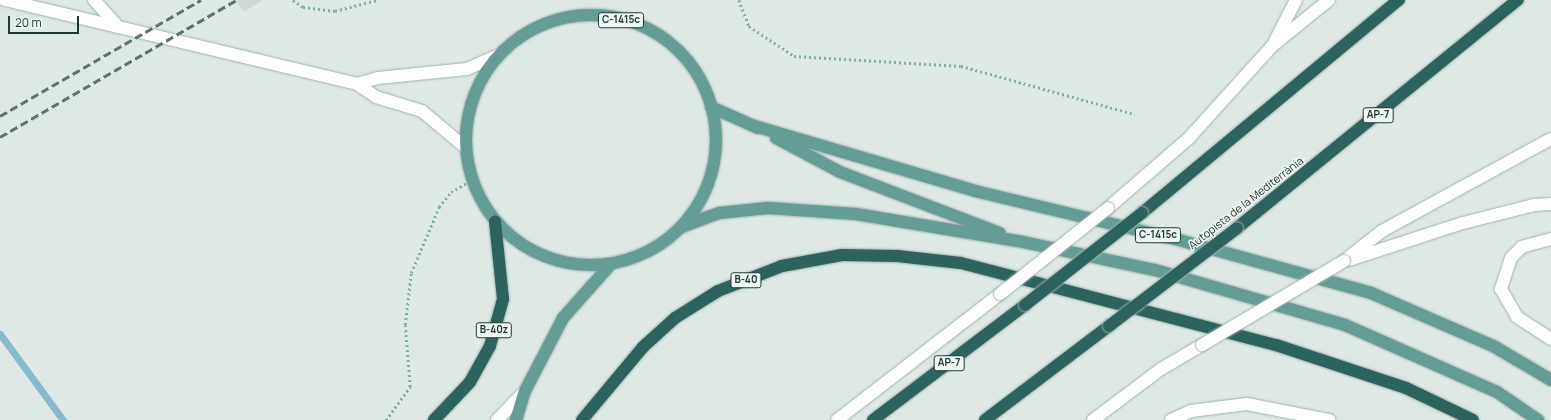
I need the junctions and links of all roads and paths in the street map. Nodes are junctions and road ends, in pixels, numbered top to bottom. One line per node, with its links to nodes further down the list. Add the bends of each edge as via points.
1 (5, 0): 10 (street, C-1415c)
2 (94, 0): 10 (street)
3 (293, 0): 4 (path, via 303,7 335,11)
4 (377, 0)
5 (739, 0): 15 (path, via 750,26 794,56 961,66)
6 (1296, 0): 11 (street)
7 (1329, 0): 11 (street)
8 (1399, 0): 36 (highway, AP-7, bridge, via 1142,213)
9 (1518, 0): 37 (highway, Autopista de la Mediterrània / AP-7, bridge, via 1237,228)
10 (118, 27): 13 (street, C-1415c)
11 (1272, 46): 35 (street, bridge, via 1189,138 1108,208)
12 (500, 54): 13 (street, C-1415c, via 467,69 378,78); 14 (main road, C-1415c, via 523,36 549,23 578,16 621,20 661,37 683,56 700,80); 18 (main road, C-1415c, via 473,97)
13 (357, 84): 18 (street, C-1415c, via 376,96 422,111)
14 (712, 107): 16 (main road, C-1415c); 22 (main road, C-1415c, via 716,139 712,171 700,201)
15 (1134, 114)
16 (751, 125): 24 (main road, C-1415c, via 840,172); 28 (main road, C-1415c, via 975,191 1179,240 1371,293 1495,347)
17 (1551, 139): 25 (street, via 1382,231)
18 (466, 148): 19 (main road, C-1415c)
19 (472, 180): 21 (main road, C-1415c); 30 (path, via 451,192 439,207 411,273 405,325 410,387)
20 (1551, 204): 25 (street, via 1534,205 1463,223)
21 (495, 221): 26 (main road, C-1415c, via 528,249 568,264); 31 (highway, B-40z, via 503,299 490,346 470,382)
22 (681, 227): 24 (main road, C-1415c, via 719,213 768,208 856,214); 26 (main road, C-1415c, via 649,252)
23 (1551, 239): 27 (street, via 1522,248 1511,258 1501,289 1517,317)
24 (1023, 242): 42 (main road, C-1415c, via 1155,270 1345,325 1497,392)
25 (1344, 261): 38 (street, bridge, via 1161,369)
26 (611, 264): 29 (main road, via 563,318)
27 (1551, 339)
28 (1551, 380)
29 (525, 392): 32 (street); 33 (main road)
30 (386, 420)
31 (434, 420)
32 (497, 420)
33 (516, 420)
34 (582, 420): 41 (highway, B-40, via 643,347 675,318 718,291 782,266 842,255 897,256 961,263 1276,345 1406,388)
35 (837, 420)
36 (873, 420)
37 (985, 420)
38 (1092, 420)
39 (1172, 420): 40 (street, via 1191,411 1247,404)
40 (1329, 420)
41 (1473, 420)
42 (1538, 420)

